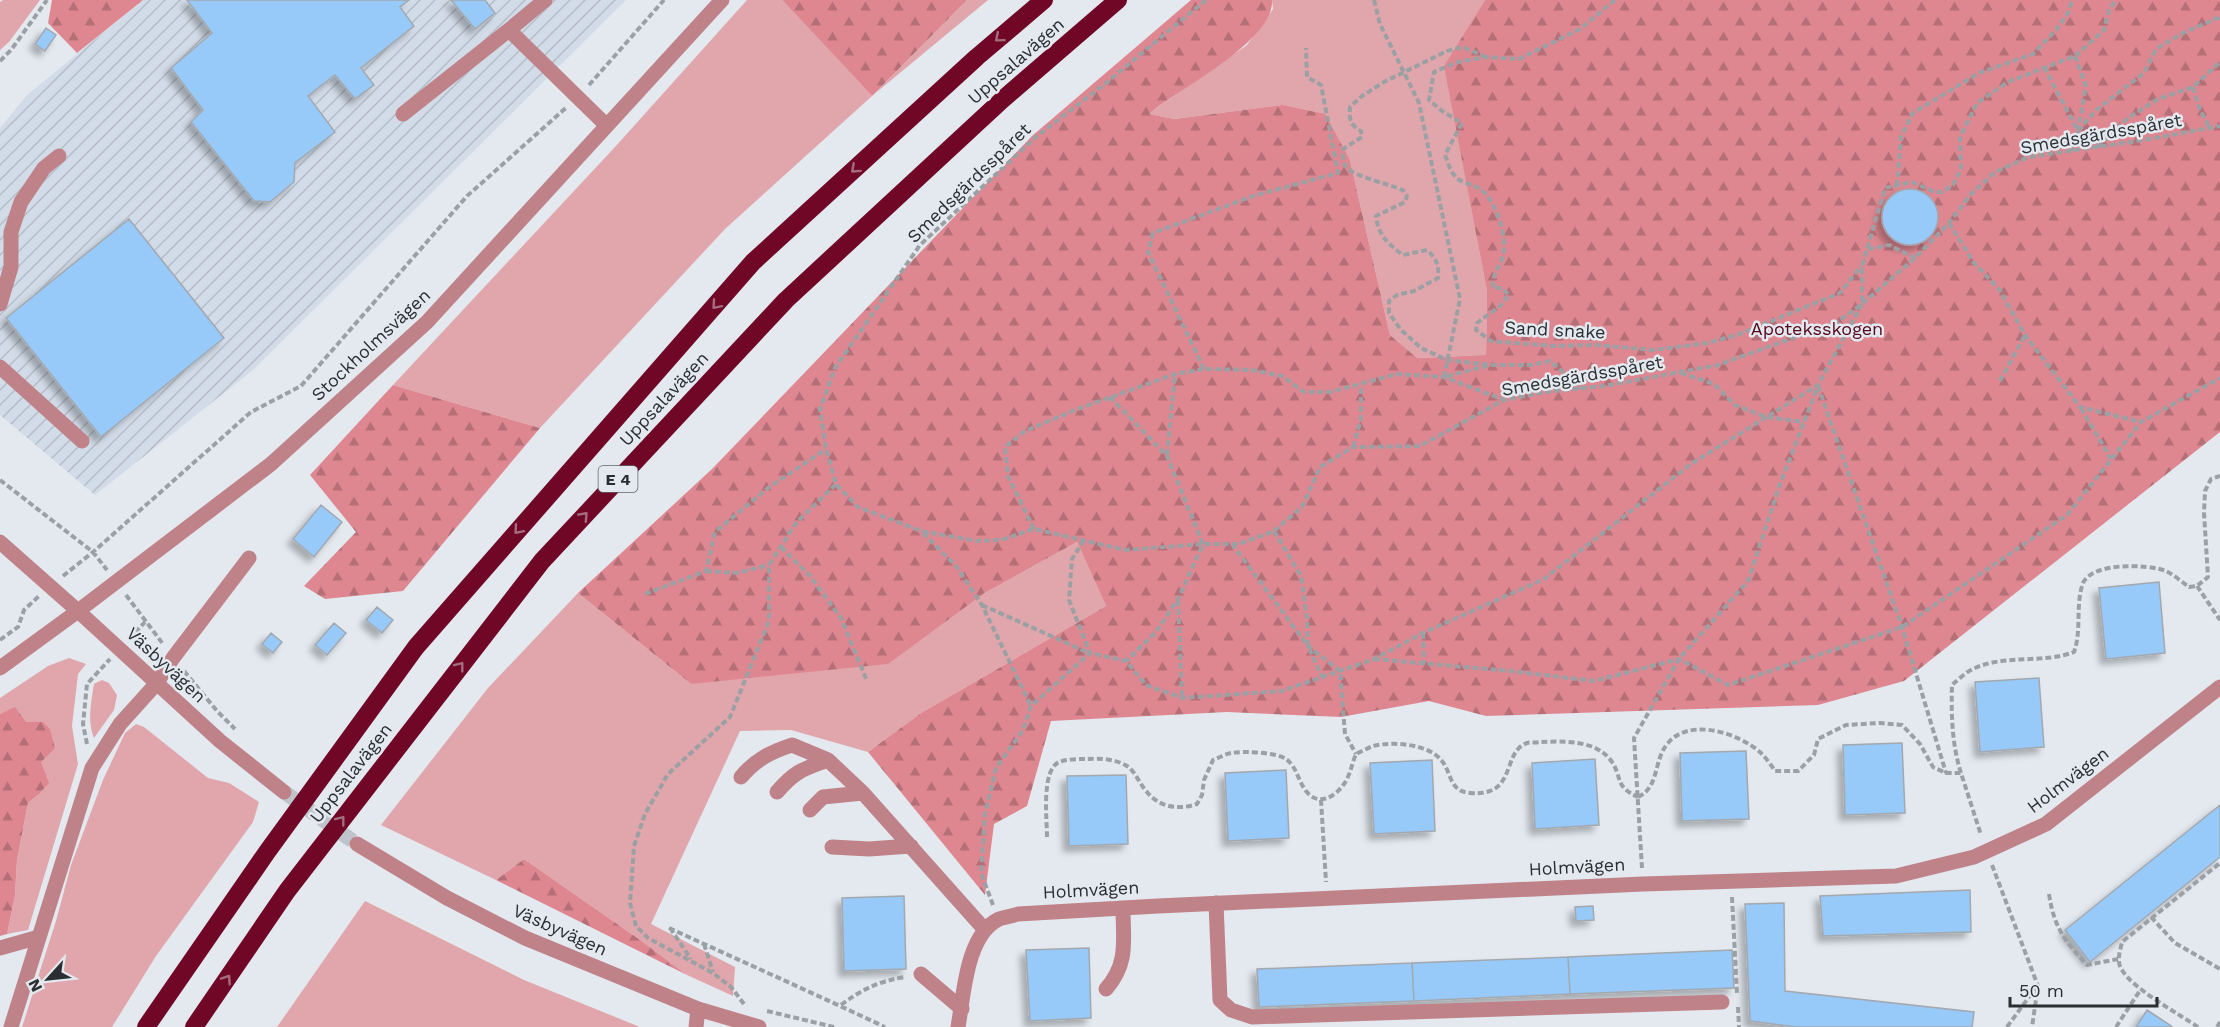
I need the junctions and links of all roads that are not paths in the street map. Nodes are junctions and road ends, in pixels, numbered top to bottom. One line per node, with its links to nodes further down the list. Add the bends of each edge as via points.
1 (545, 0): 5 (street)
2 (722, 0): 7 (street, Stockholmsvägen)
3 (1044, 0): 38 (highway, Uppsalavägen / E 4, one-way to 38, via 753,262 423,638)
4 (1118, 0): 39 (highway, Uppsalavägen / E 4, one-way to 4, via 287,891 542,561 786,300 1002,100)
5 (509, 30): 6 (street); 7 (street)
6 (403, 114)
7 (606, 125): 14 (street, Stockholmsvägen, via 427,322 271,464)
8 (59, 156): 9 (street, via 44,168 21,202 11,232 11,267)
9 (0, 304)
10 (0, 367): 11 (street)
11 (82, 441)
12 (0, 542): 14 (street, Väsbyvägen)
13 (249, 558): 16 (street)
14 (78, 611): 15 (street, Stockholmsvägen); 16 (street, Väsbyvägen)
15 (0, 668)
16 (156, 684): 20 (street, Väsbyvägen); 30 (street, via 120,724 92,768)
17 (2220, 687): 27 (street, Holmvägen, via 2046,824 1974,857 1896,876)
18 (828, 760): 19 (street, via 792,745 752,764); 21 (street, via 790,777); 22 (street)
19 (741, 777)
20 (284, 792)
21 (777, 792)
22 (863, 793): 23 (street, via 823,797); 25 (street)
23 (810, 810)
24 (357, 844): 35 (street, Väsbyvägen, via 447,898 525,938)
25 (911, 846): 26 (street); 29 (street)
26 (832, 847)
27 (1216, 903): 28 (street, Holmvägen); 34 (street, via 1220,1000 1231,1010 1252,1017)
28 (1123, 908): 29 (street, Holmvägen, via 1018,914 999,919); 33 (street, via 1124,956 1117,976)
29 (985, 930): 36 (street, Holmvägen, via 973,949)
30 (39, 937): 31 (street); 37 (street)
31 (0, 948)
32 (921, 974): 36 (street)
33 (1106, 989)
34 (1722, 1002)
35 (698, 1009): 40 (street); 41 (street, Väsbyvägen)
36 (962, 1009): 42 (street, Holmvägen)
37 (11, 1027)
38 (146, 1027)
39 (194, 1027)
40 (696, 1027)
41 (759, 1027)
42 (958, 1027)

